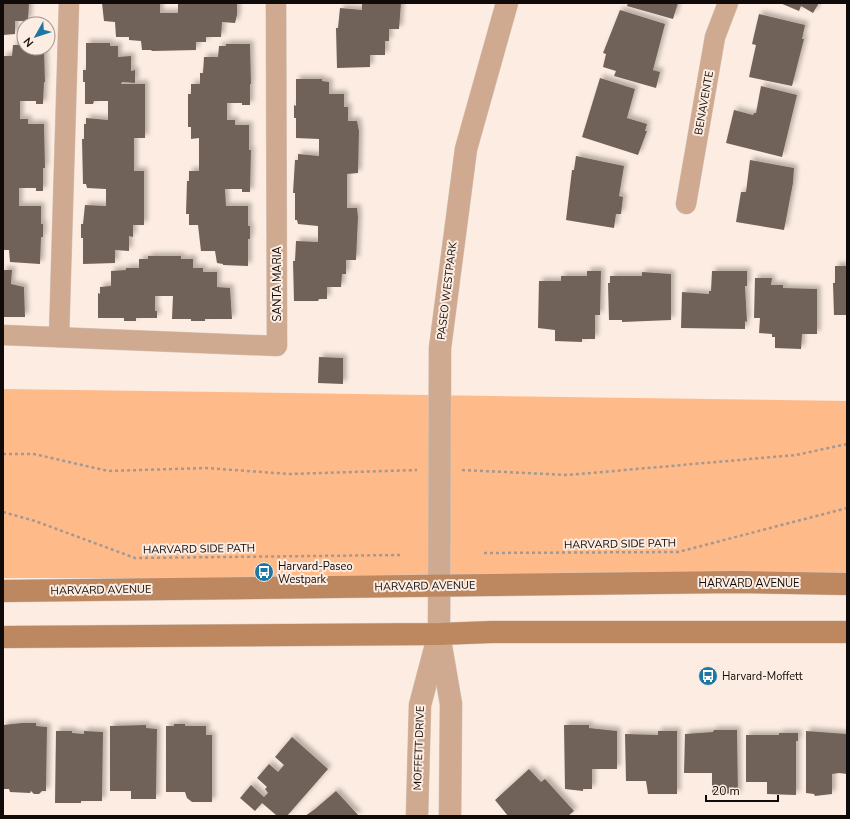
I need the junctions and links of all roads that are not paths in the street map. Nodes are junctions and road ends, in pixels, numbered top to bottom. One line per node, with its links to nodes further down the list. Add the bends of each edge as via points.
1 (69, 3): 7 (street)
2 (276, 3): 7 (street, SANTA MARIA, via 277,346)
3 (507, 3): 9 (street, PASEO WESTPARK, via 466,149 440,348)
4 (728, 3): 5 (street, BENAVENTE, via 715,37)
5 (686, 204)
6 (3, 335): 7 (street, SANTA MARIA)
7 (59, 337)
8 (847, 584): 9 (main road, HARVARD AVENUE, via 737,582)
9 (439, 586): 10 (main road, HARVARD AVENUE); 12 (street, MOFFETT DRIVE)
10 (3, 590)
11 (847, 632): 12 (main road)
12 (439, 634): 13 (main road); 14 (street, MOFFETT DRIVE, via 420,705); 15 (street, MOFFETT DRIVE, via 450,704)
13 (3, 637)
14 (417, 816)
15 (450, 816)

